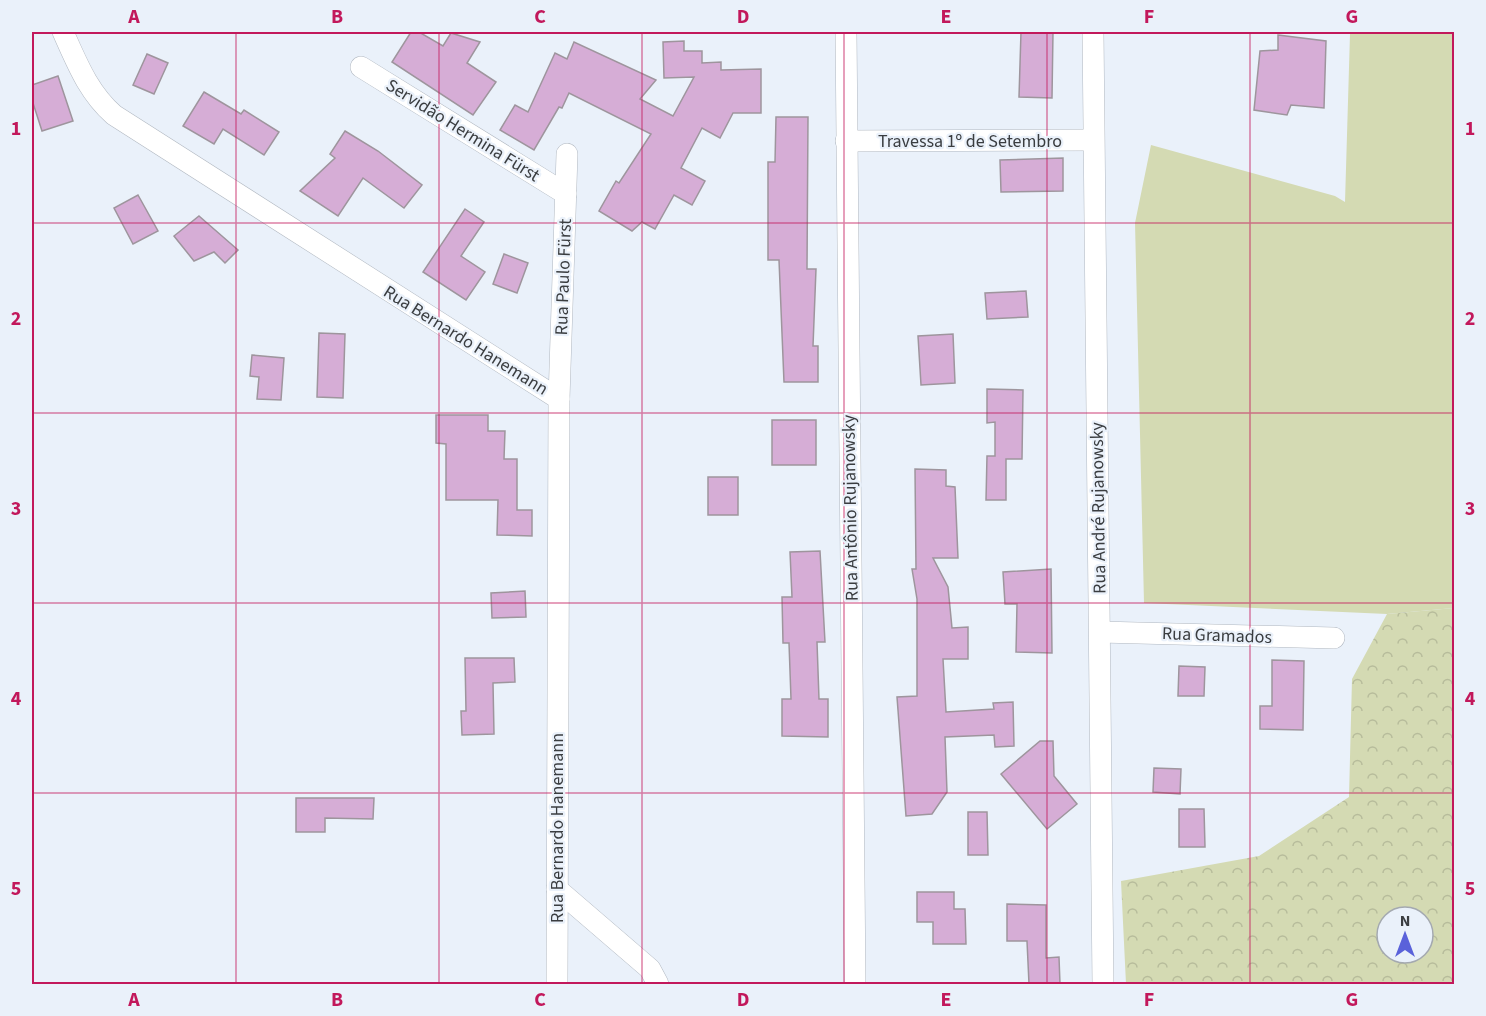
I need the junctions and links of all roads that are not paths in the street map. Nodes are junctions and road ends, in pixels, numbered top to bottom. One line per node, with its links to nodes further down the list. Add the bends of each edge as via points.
1 (63, 32): 9 (street, Rua Bernardo Hanemann, via 86,81 114,115)
2 (846, 32): 6 (street, Rua Antônio Rujanowsky)
3 (1093, 32): 5 (street, Rua André Rujanowsky)
4 (361, 67): 8 (street, Servidão Hermina Fürst)
5 (1093, 140): 6 (street, Travessa 1º de Setembro); 10 (street, Rua André Rujanowsky)
6 (846, 141): 15 (street, Rua Antônio Rujanowsky)
7 (567, 154): 8 (street, Rua Paulo Fürst)
8 (566, 194): 9 (street, Rua Paulo Fürst)
9 (559, 399): 12 (street, Rua Bernardo Hanemann)
10 (1100, 632): 11 (street, Rua Gramados); 16 (street, Rua André Rujanowsky)
11 (1334, 638)
12 (557, 889): 13 (street, Rua Bernardo Hanemann); 14 (street, via 650,969)
13 (557, 984)
14 (658, 984)
15 (855, 984)
16 (1103, 984)

